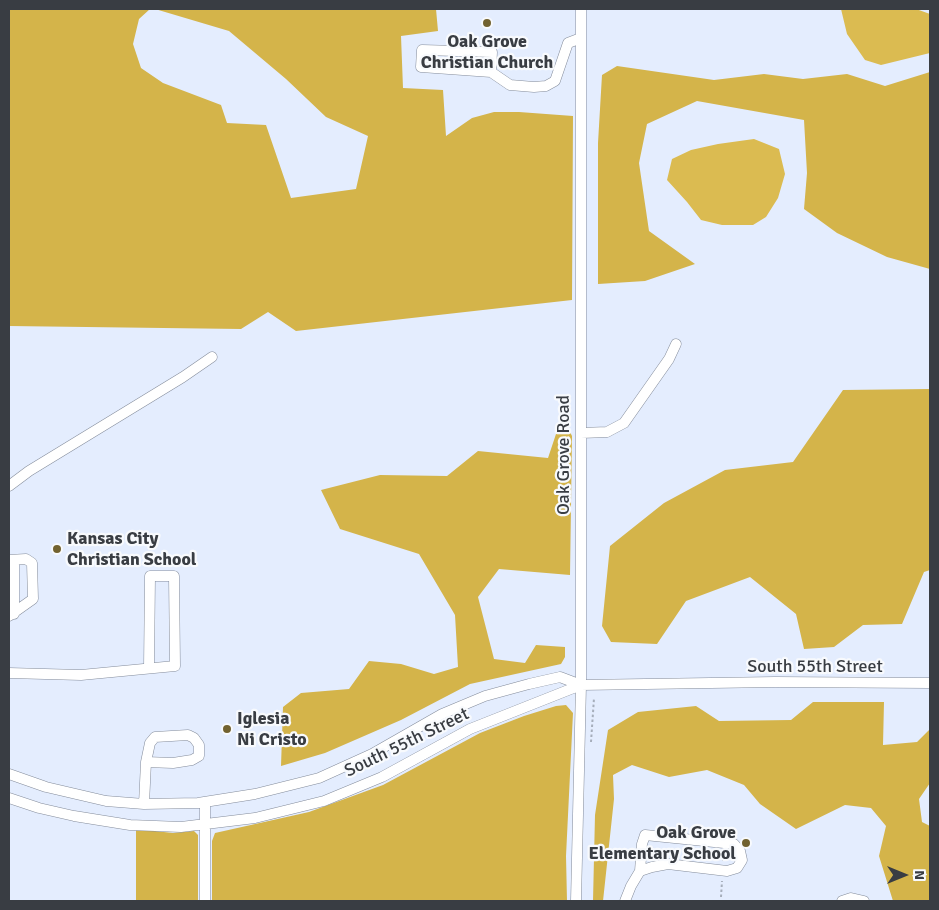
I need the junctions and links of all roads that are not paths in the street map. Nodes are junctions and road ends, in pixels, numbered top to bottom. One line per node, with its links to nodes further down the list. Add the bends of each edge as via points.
1 (581, 9): 2 (street, Oak Grove Road)
2 (581, 38): 3 (street, via 568,43 555,81 546,86 510,85); 6 (street, Oak Grove Road)
3 (491, 72): 3 (street, via 422,67 422,50 492,52)
4 (676, 344): 6 (street, via 624,423 607,432)
5 (212, 357): 7 (street)
6 (581, 433): 13 (street, Oak Grove Road)
7 (9, 486)
8 (11, 560): 9 (street); 9 (street, via 26,559 32,563 33,599)
9 (11, 615)
10 (149, 668): 10 (street, via 150,576 174,576 175,666); 11 (street, via 80,676)
11 (9, 673)
12 (930, 683): 13 (street, South 55th Street)
13 (580, 685): 17 (street, South 55th Street, via 560,678 485,696 442,714 372,754 319,778); 19 (street, South 55th Street, via 470,728 382,777 324,801 255,818); 22 (street, Oak Grove Road)
14 (146, 762): 14 (street, via 150,743 155,737 188,734 199,745 199,756 192,760); 18 (street)
15 (9, 774): 18 (street, South 55th Street, via 46,787 106,801)
16 (9, 798): 19 (street, South 55th Street, via 100,821 154,826)
17 (205, 802): 18 (street, South 55th Street); 19 (street)
18 (144, 804)
19 (205, 825): 21 (street)
20 (640, 871): 20 (street, via 668,864 727,871 737,868 742,860 734,844 645,835); 23 (street)
21 (205, 901)
22 (576, 901)
23 (625, 901)
24 (842, 901): 25 (street, via 858,898)
25 (864, 901)

